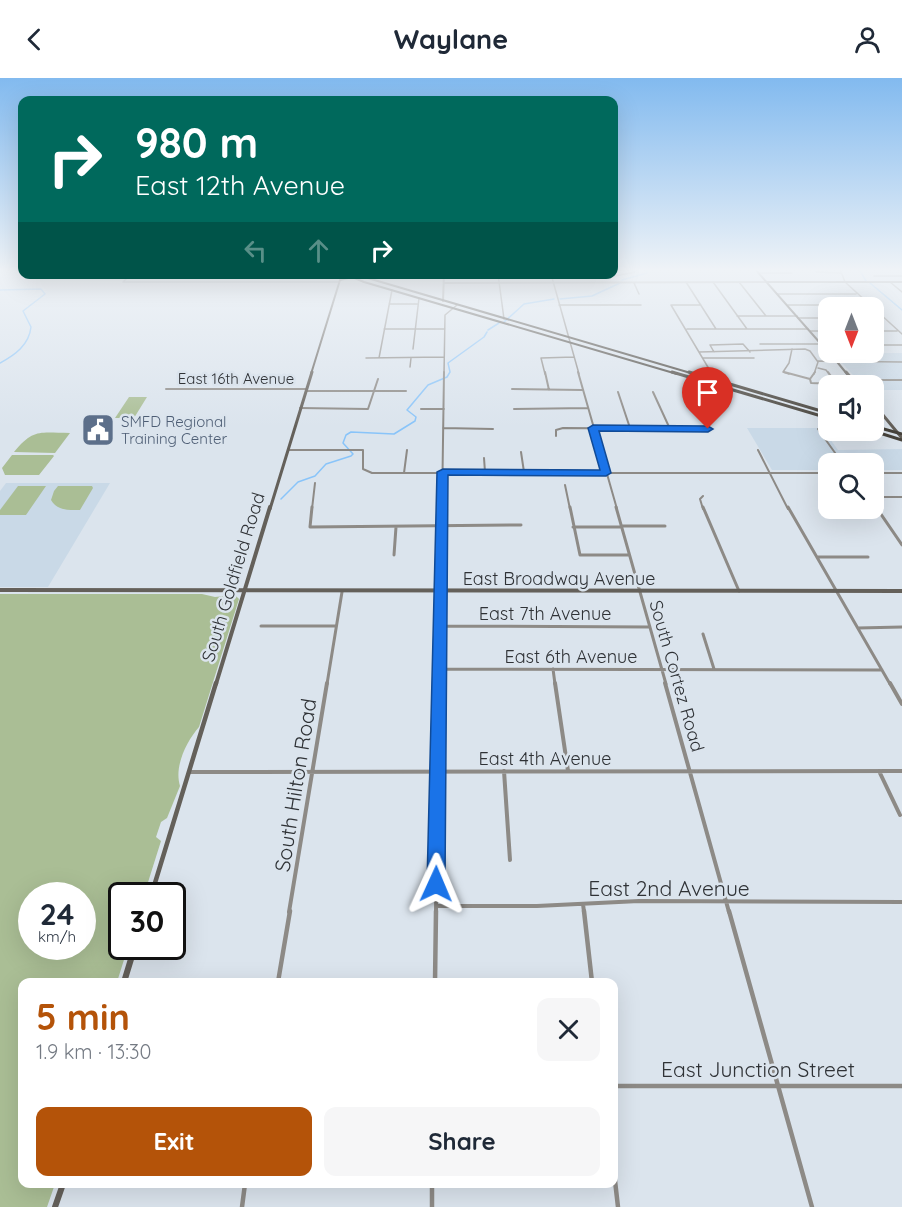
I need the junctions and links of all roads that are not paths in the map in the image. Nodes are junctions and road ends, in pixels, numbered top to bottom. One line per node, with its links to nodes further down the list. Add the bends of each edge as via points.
1 (327, 322): 61 (main road, South Goldfield Road)
2 (385, 322): 13 (street)
3 (416, 322): 14 (street)
4 (445, 322): 15 (street)
5 (506, 322): 24 (main road)
6 (506, 322): 24 (main road)
7 (564, 322): 24 (street, South Cortez Road)
8 (681, 322): 16 (street)
9 (711, 322): 17 (street)
10 (741, 322): 18 (street)
11 (802, 322): 19 (main road)
12 (888, 322): 22 (street)
13 (384, 329): 14 (street); 40 (street)
14 (415, 329): 15 (street); 31 (street)
15 (445, 329): 37 (street)
16 (686, 329): 17 (street); 33 (street)
17 (716, 329): 18 (street)
18 (747, 329): 19 (street)
19 (809, 330): 20 (street); 25 (main road)
20 (818, 330)
21 (884, 331): 22 (street)
22 (899, 331): 23 (street)
23 (902, 334)
24 (569, 340): 38 (street, South Cortez Road); 53 (main road); 58 (main road)
25 (818, 340)
26 (724, 344): 34 (street, via 711,344); 35 (street); 36 (street, via 744,345)
27 (760, 344): 28 (street)
28 (818, 344)
29 (884, 345): 30 (street)
30 (902, 345)
31 (413, 349)
32 (792, 349): 36 (street); 44 (street, via 807,350); 57 (street, via 783,372)
33 (699, 352): 34 (street); 42 (street)
34 (714, 352): 35 (street)
35 (728, 352): 36 (street)
36 (750, 352)
37 (444, 357): 41 (street); 72 (street)
38 (573, 357): 63 (street, via 541,358); 64 (street, South Cortez Road)
39 (366, 358): 40 (street)
40 (379, 358): 41 (street)
41 (411, 358): 49 (street)
42 (703, 358): 43 (street); 53 (street, via 712,374)
43 (754, 358)
44 (818, 362)
45 (884, 362): 46 (street)
46 (902, 362)
47 (818, 363): 50 (street)
48 (838, 363): 52 (main road)
49 (410, 367)
50 (818, 368): 51 (street); 57 (street)
51 (830, 375)
52 (849, 375)
53 (709, 378): 58 (street); 74 (main road)
54 (378, 379): 65 (street)
55 (884, 380): 56 (street)
56 (902, 380)
57 (811, 381): 59 (street)
58 (705, 382): 75 (main road); 81 (street, via 688,392 708,429)
59 (818, 382)
60 (166, 389): 61 (street, East 16th Avenue)
61 (306, 390): 65 (street, East 16th Avenue); 69 (main road, South Goldfield Road)
62 (512, 390): 63 (street)
63 (549, 390): 64 (street)
64 (582, 390): 70 (street, South Cortez Road)
65 (375, 391): 66 (street, East 16th Avenue); 69 (street, via 368,409)
66 (406, 391)
67 (618, 392): 79 (street)
68 (653, 392): 81 (street)
69 (300, 408): 86 (main road, South Goldfield Road)
70 (588, 408): 73 (street); 78 (street, South Cortez Road)
71 (421, 409): 72 (street)
72 (444, 409): 77 (street)
73 (514, 409)
74 (818, 410)
75 (818, 415)
76 (884, 416): 85 (main road)
77 (443, 428): 80 (street); 91 (street)
78 (593, 428): 79 (street); 84 (street, via 558,428); 95 (street, South Cortez Road)
79 (630, 428): 81 (street)
80 (493, 429)
81 (670, 429)
82 (884, 430): 85 (main road)
83 (884, 433): 85 (main road)
84 (556, 436)
85 (901, 436)
86 (288, 450): 94 (street, via 363,450 365,472); 118 (main road, South Goldfield Road)
87 (406, 450): 94 (street)
88 (758, 450): 96 (street)
89 (521, 452): 93 (street)
90 (484, 458): 92 (street)
91 (443, 472): 92 (street); 94 (street); 107 (street)
92 (485, 472): 93 (street)
93 (524, 472): 95 (street)
94 (404, 473)
95 (606, 473): 96 (street); 108 (street, South Cortez Road)
96 (770, 473): 97 (street); 115 (street)
97 (818, 473)
98 (884, 473): 99 (street)
99 (902, 473)
100 (315, 483): 110 (street, via 310,527)
101 (565, 485): 111 (street)
102 (703, 496): 119 (street, via 700,499)
103 (884, 496): 104 (street)
104 (902, 497)
105 (884, 518): 112 (street)
106 (521, 525): 107 (street)
107 (442, 526): 110 (street); 122 (street)
108 (621, 526): 109 (street); 111 (street); 114 (street, South Cortez Road)
109 (665, 526)
110 (396, 527): 113 (street)
111 (573, 527): 114 (street, via 580,555)
112 (902, 545)
113 (394, 555)
114 (629, 555): 123 (street, South Cortez Road)
115 (817, 557): 116 (street); 124 (street)
116 (868, 557)
117 (0, 590): 118 (main road, East Broadway Avenue)
118 (244, 591): 121 (main road, East Broadway Avenue); 144 (main road, South Goldfield Road)
119 (739, 591): 123 (main road, East Broadway Avenue); 124 (main road, East Broadway Avenue)
120 (902, 591): 124 (main road, East Broadway Avenue)
121 (342, 592): 122 (main road, East Broadway Avenue); 126 (street, South Hilton Road)
122 (441, 592): 123 (main road, East Broadway Avenue); 127 (street)
123 (639, 592): 128 (street, South Cortez Road)
124 (838, 592): 130 (street)
125 (261, 626): 126 (street)
126 (336, 626): 145 (street, South Hilton Road)
127 (440, 626): 128 (street, East 7th Avenue); 132 (street)
128 (649, 627): 134 (street, South Cortez Road)
129 (902, 627): 130 (street)
130 (858, 628): 136 (street)
131 (703, 634): 135 (street)
132 (440, 669): 133 (street, East 6th Avenue); 138 (street)
133 (553, 669): 134 (street, East 6th Avenue); 140 (street)
134 (661, 669): 135 (street, East 6th Avenue); 141 (street, South Cortez Road)
135 (714, 669): 136 (street, East 6th Avenue)
136 (882, 670): 137 (street)
137 (902, 704)
138 (438, 771): 139 (street, East 4th Avenue); 145 (street, East 4th Avenue); 152 (street)
139 (504, 771): 140 (street, East 4th Avenue); 147 (street)
140 (568, 771): 141 (street, East 4th Avenue)
141 (690, 771): 142 (street, East 4th Avenue); 151 (street, South Cortez Road)
142 (879, 771): 143 (street, East 4th Avenue); 146 (street)
143 (902, 771)
144 (189, 772): 145 (street, East 4th Avenue); 148 (main road, South Goldfield Road)
145 (312, 772): 155 (street, South Hilton Road)
146 (900, 815)
147 (510, 860)
148 (155, 882)
149 (902, 902): 151 (street, East 2nd Avenue)
150 (583, 903): 151 (street, East 2nd Avenue); 152 (street, East 2nd Avenue); 157 (street)
151 (726, 903): 159 (street, South Cortez Road)
152 (436, 906): 156 (street)
153 (131, 960): 154 (main road)
154 (125, 978)
155 (279, 978)
156 (435, 978)
157 (592, 978)
158 (618, 1086): 159 (street, East Junction Street)
159 (778, 1086): 160 (street, East Junction Street); 169 (street, South Cortez Road)
160 (902, 1086)
161 (62, 1188): 165 (main road)
162 (244, 1188): 166 (street)
163 (432, 1188): 167 (street)
164 (616, 1188): 168 (street)
165 (55, 1207)
166 (242, 1207)
167 (432, 1207)
168 (618, 1207)
169 (812, 1207)

